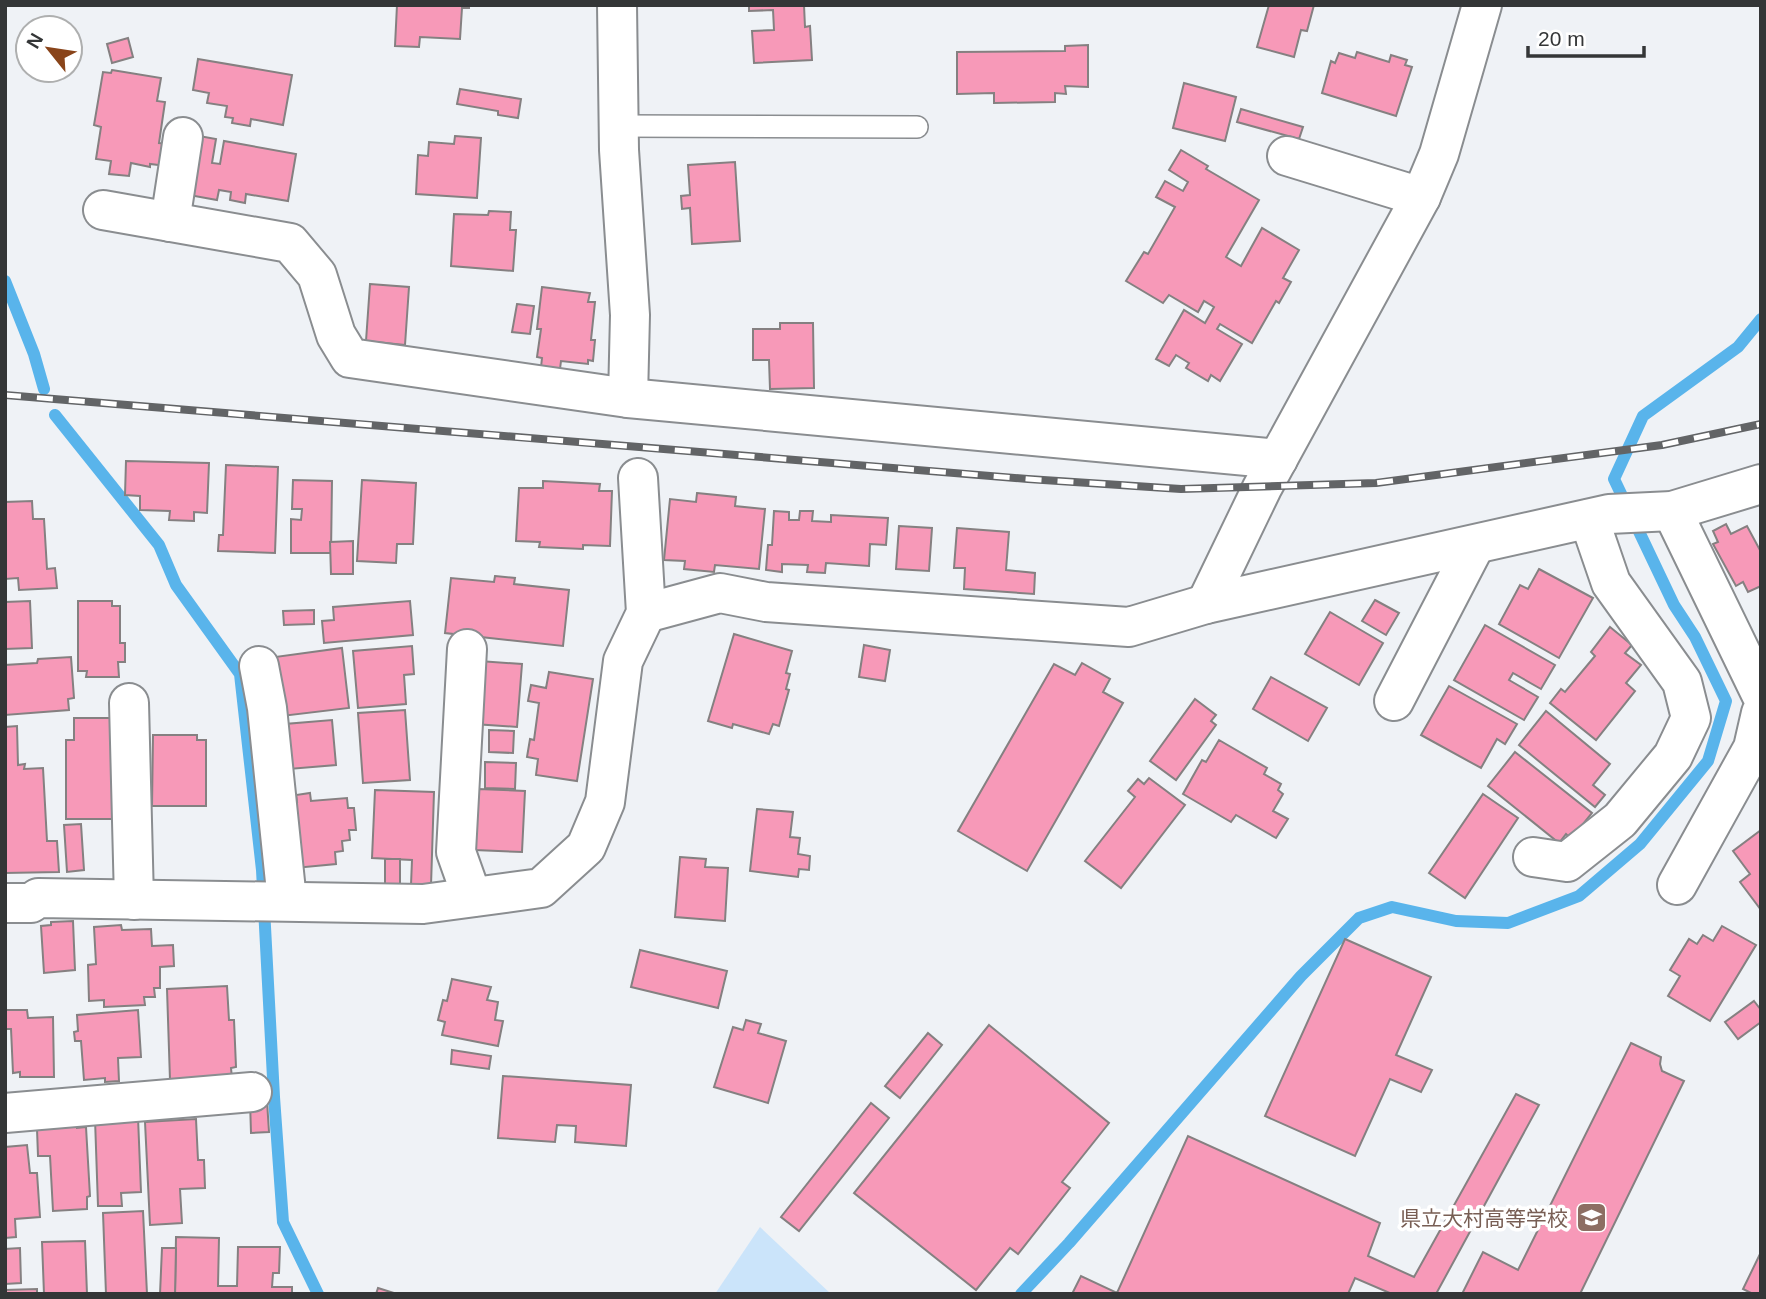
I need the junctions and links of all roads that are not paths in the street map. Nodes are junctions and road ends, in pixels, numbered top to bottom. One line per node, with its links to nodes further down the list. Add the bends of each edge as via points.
1 (617, 5): 3 (street)
2 (1482, 5): 7 (street, via 1439,154)
3 (619, 126): 4 (lane); 10 (street, via 629,315)
4 (917, 127)
5 (183, 136): 9 (street)
6 (1287, 156): 7 (street)
7 (1421, 198): 11 (street)
8 (103, 210): 9 (street)
9 (170, 222): 10 (street, via 290,243 317,275 336,335 350,358)
10 (628, 398): 11 (street)
11 (1278, 459): 17 (street)
12 (638, 478): 18 (street)
13 (1761, 484): 14 (street)
14 (1661, 511): 15 (street); 21 (street)
15 (1599, 516): 16 (street); 25 (street, via 1611,583 1682,682 1691,719 1674,756 1620,820 1567,862)
16 (1475, 545): 17 (street); 22 (street)
17 (1206, 604): 18 (street, via 1129,627 766,603 720,593)
18 (646, 613): 27 (street, via 623,661 605,802 586,847 541,888)
19 (467, 649): 27 (street, via 456,852)
20 (259, 666): 29 (street, via 267,708)
21 (1761, 694)
22 (1394, 701)
23 (129, 703): 28 (street)
24 (1758, 735): 26 (street)
25 (1533, 857)
26 (1677, 885)
27 (472, 897): 29 (street, via 423,904)
28 (134, 900): 29 (street); 30 (street, via 37,898)
29 (273, 901)
30 (5, 903)
31 (252, 1092): 32 (street)
32 (5, 1113)

